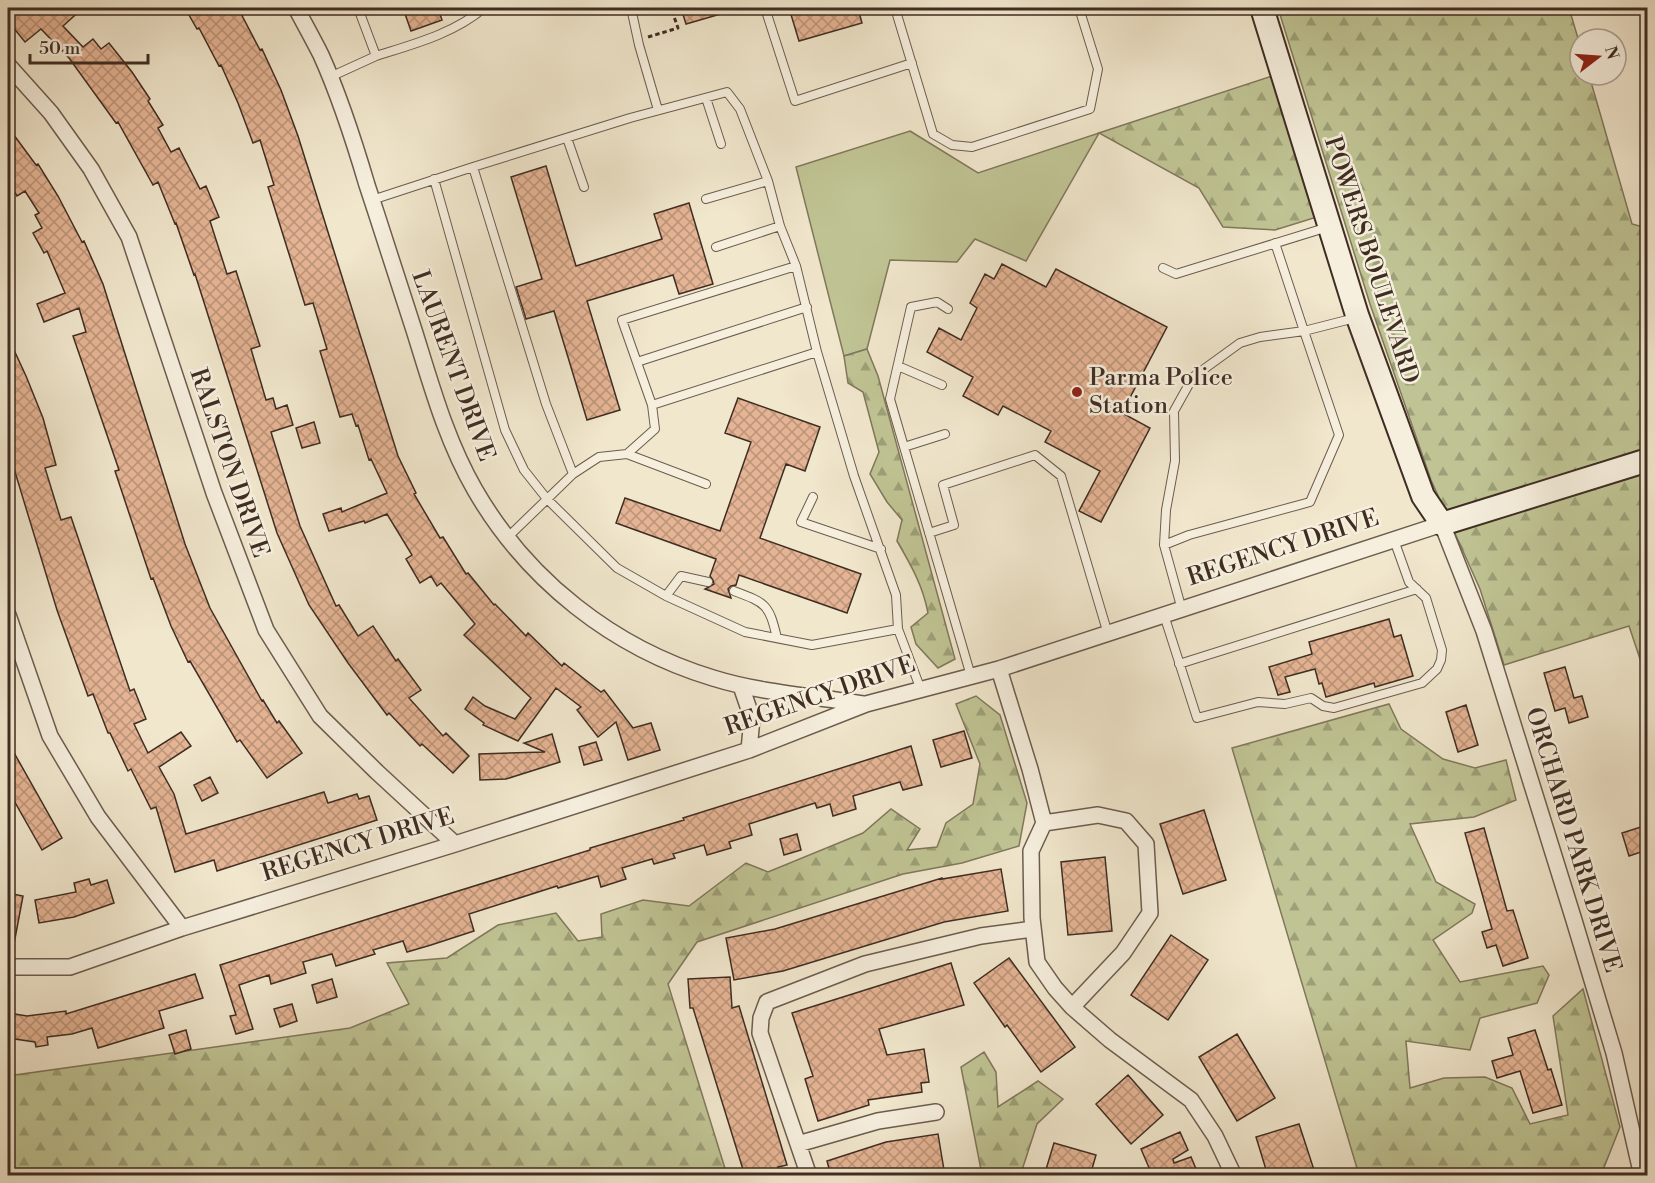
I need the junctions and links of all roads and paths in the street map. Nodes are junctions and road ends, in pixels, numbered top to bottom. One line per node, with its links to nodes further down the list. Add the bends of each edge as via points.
1 (296, 8): 14 (street, LAURENT DRIVE)
2 (358, 8): 11 (lane)
3 (484, 8): 11 (lane, via 440,35)
4 (631, 8): 10 (lane)
5 (671, 8): 10 (path, via 678,28)
6 (765, 8): 12 (lane, via 795,101)
7 (895, 8): 12 (lane)
8 (1079, 8): 12 (lane, via 1098,69 1090,109 972,147 952,145 933,134)
9 (1262, 8): 26 (street, POWERS BOULEVARD)
10 (638, 40): 16 (lane)
11 (376, 56): 14 (lane)
12 (912, 63)
13 (8, 65): 72 (street, RALSTON DRIVE, via 51,113 91,169 129,237 214,493 266,630 320,716)
14 (330, 77): 24 (street, LAURENT DRIVE)
15 (706, 98): 16 (lane); 18 (lane); 21 (lane, via 727,92 740,109)
16 (658, 110): 17 (lane)
17 (567, 138): 19 (lane); 22 (lane)
18 (721, 144)
19 (473, 167): 20 (lane); 44 (lane, via 546,404)
20 (434, 179): 24 (lane); 47 (lane, via 505,430 524,470)
21 (768, 181): 23 (lane); 25 (lane)
22 (584, 188)
23 (706, 199)
24 (372, 200): 50 (street, LAURENT DRIVE, via 448,434 475,490)
25 (780, 226): 28 (lane); 29 (lane)
26 (1329, 226): 27 (lane); 33 (street, POWERS BOULEVARD)
27 (1275, 243): 30 (lane, via 1176,274); 34 (lane)
28 (716, 247)
29 (796, 266): 31 (lane); 36 (lane, via 622,320)
30 (1163, 268)
31 (807, 307): 35 (lane); 36 (lane)
32 (948, 309): 37 (lane, via 937,302 911,308)
33 (1358, 317): 34 (lane); 48 (street, POWERS BOULEVARD, via 1423,496)
34 (1304, 331): 52 (lane, via 1240,343 1193,377 1174,411 1175,462); 52 (lane, via 1339,435 1310,502)
35 (817, 352): 39 (lane); 53 (lane, via 854,476)
36 (637, 362): 39 (lane)
37 (898, 366): 38 (lane); 41 (lane, via 890,399)
38 (942, 385)
39 (652, 405): 42 (lane, via 655,429)
40 (945, 434): 41 (lane)
41 (904, 447): 49 (lane)
42 (627, 454): 44 (lane, via 599,457); 45 (lane)
43 (1647, 460): 48 (street, REGENCY DRIVE)
44 (573, 474): 47 (lane)
45 (706, 484)
46 (813, 497): 53 (lane, via 801,522)
47 (547, 499): 50 (lane); 57 (lane, via 617,568)
48 (1442, 524): 51 (street, REGENCY DRIVE); 81 (street, ORCHARD PARK DRIVE, via 1484,631 1580,938 1614,1053)
49 (929, 533): 62 (lane, via 954,525 943,485 1035,455 1061,476); 66 (lane)
50 (507, 537): 67 (street, LAURENT DRIVE, via 550,584 604,627 669,662)
51 (1394, 540): 55 (lane, via 1409,582); 58 (street, REGENCY DRIVE)
52 (1164, 545): 58 (lane)
53 (881, 549): 61 (lane, via 896,595)
54 (708, 582): 57 (lane, via 681,576)
55 (1417, 589): 64 (lane); 64 (lane, via 1426,598 1442,650 1437,669 1422,683 1334,708 1311,698 1285,704 1258,702 1197,718)
56 (734, 591): 63 (lane, via 757,600 771,613)
57 (666, 596): 63 (lane, via 745,632)
58 (1182, 610): 60 (street, REGENCY DRIVE)
59 (8, 615): 73 (street, via 50,736 98,818)
60 (1164, 615): 62 (street, REGENCY DRIVE); 64 (lane)
61 (898, 629): 63 (lane, via 812,645); 68 (lane)
62 (1108, 634): 65 (street, REGENCY DRIVE)
63 (777, 638)
64 (1179, 664)
65 (999, 669): 66 (street, REGENCY DRIVE); 71 (street)
66 (971, 676): 68 (street, REGENCY DRIVE)
67 (741, 686): 69 (street, LAURENT DRIVE); 70 (street, via 752,718)
68 (921, 690): 69 (street, REGENCY DRIVE)
69 (866, 704): 70 (street, REGENCY DRIVE)
70 (749, 750): 72 (street, REGENCY DRIVE)
71 (1044, 823): 74 (street, via 1031,851); 76 (street, via 1098,815 1126,821 1146,844 1150,914 1124,953)
72 (455, 844): 73 (street, REGENCY DRIVE)
73 (182, 928): 75 (street, REGENCY DRIVE, via 70,968)
74 (1033, 929): 76 (street, via 1037,962); 78 (street, via 981,936 866,964 767,1002 760,1033)
75 (8, 967)
76 (1072, 1007): 80 (street, via 1191,1100 1215,1136)
77 (936, 1112): 78 (street, via 878,1120)
78 (798, 1144): 79 (street)
79 (809, 1176)
80 (1233, 1176)
81 (1642, 1176)

